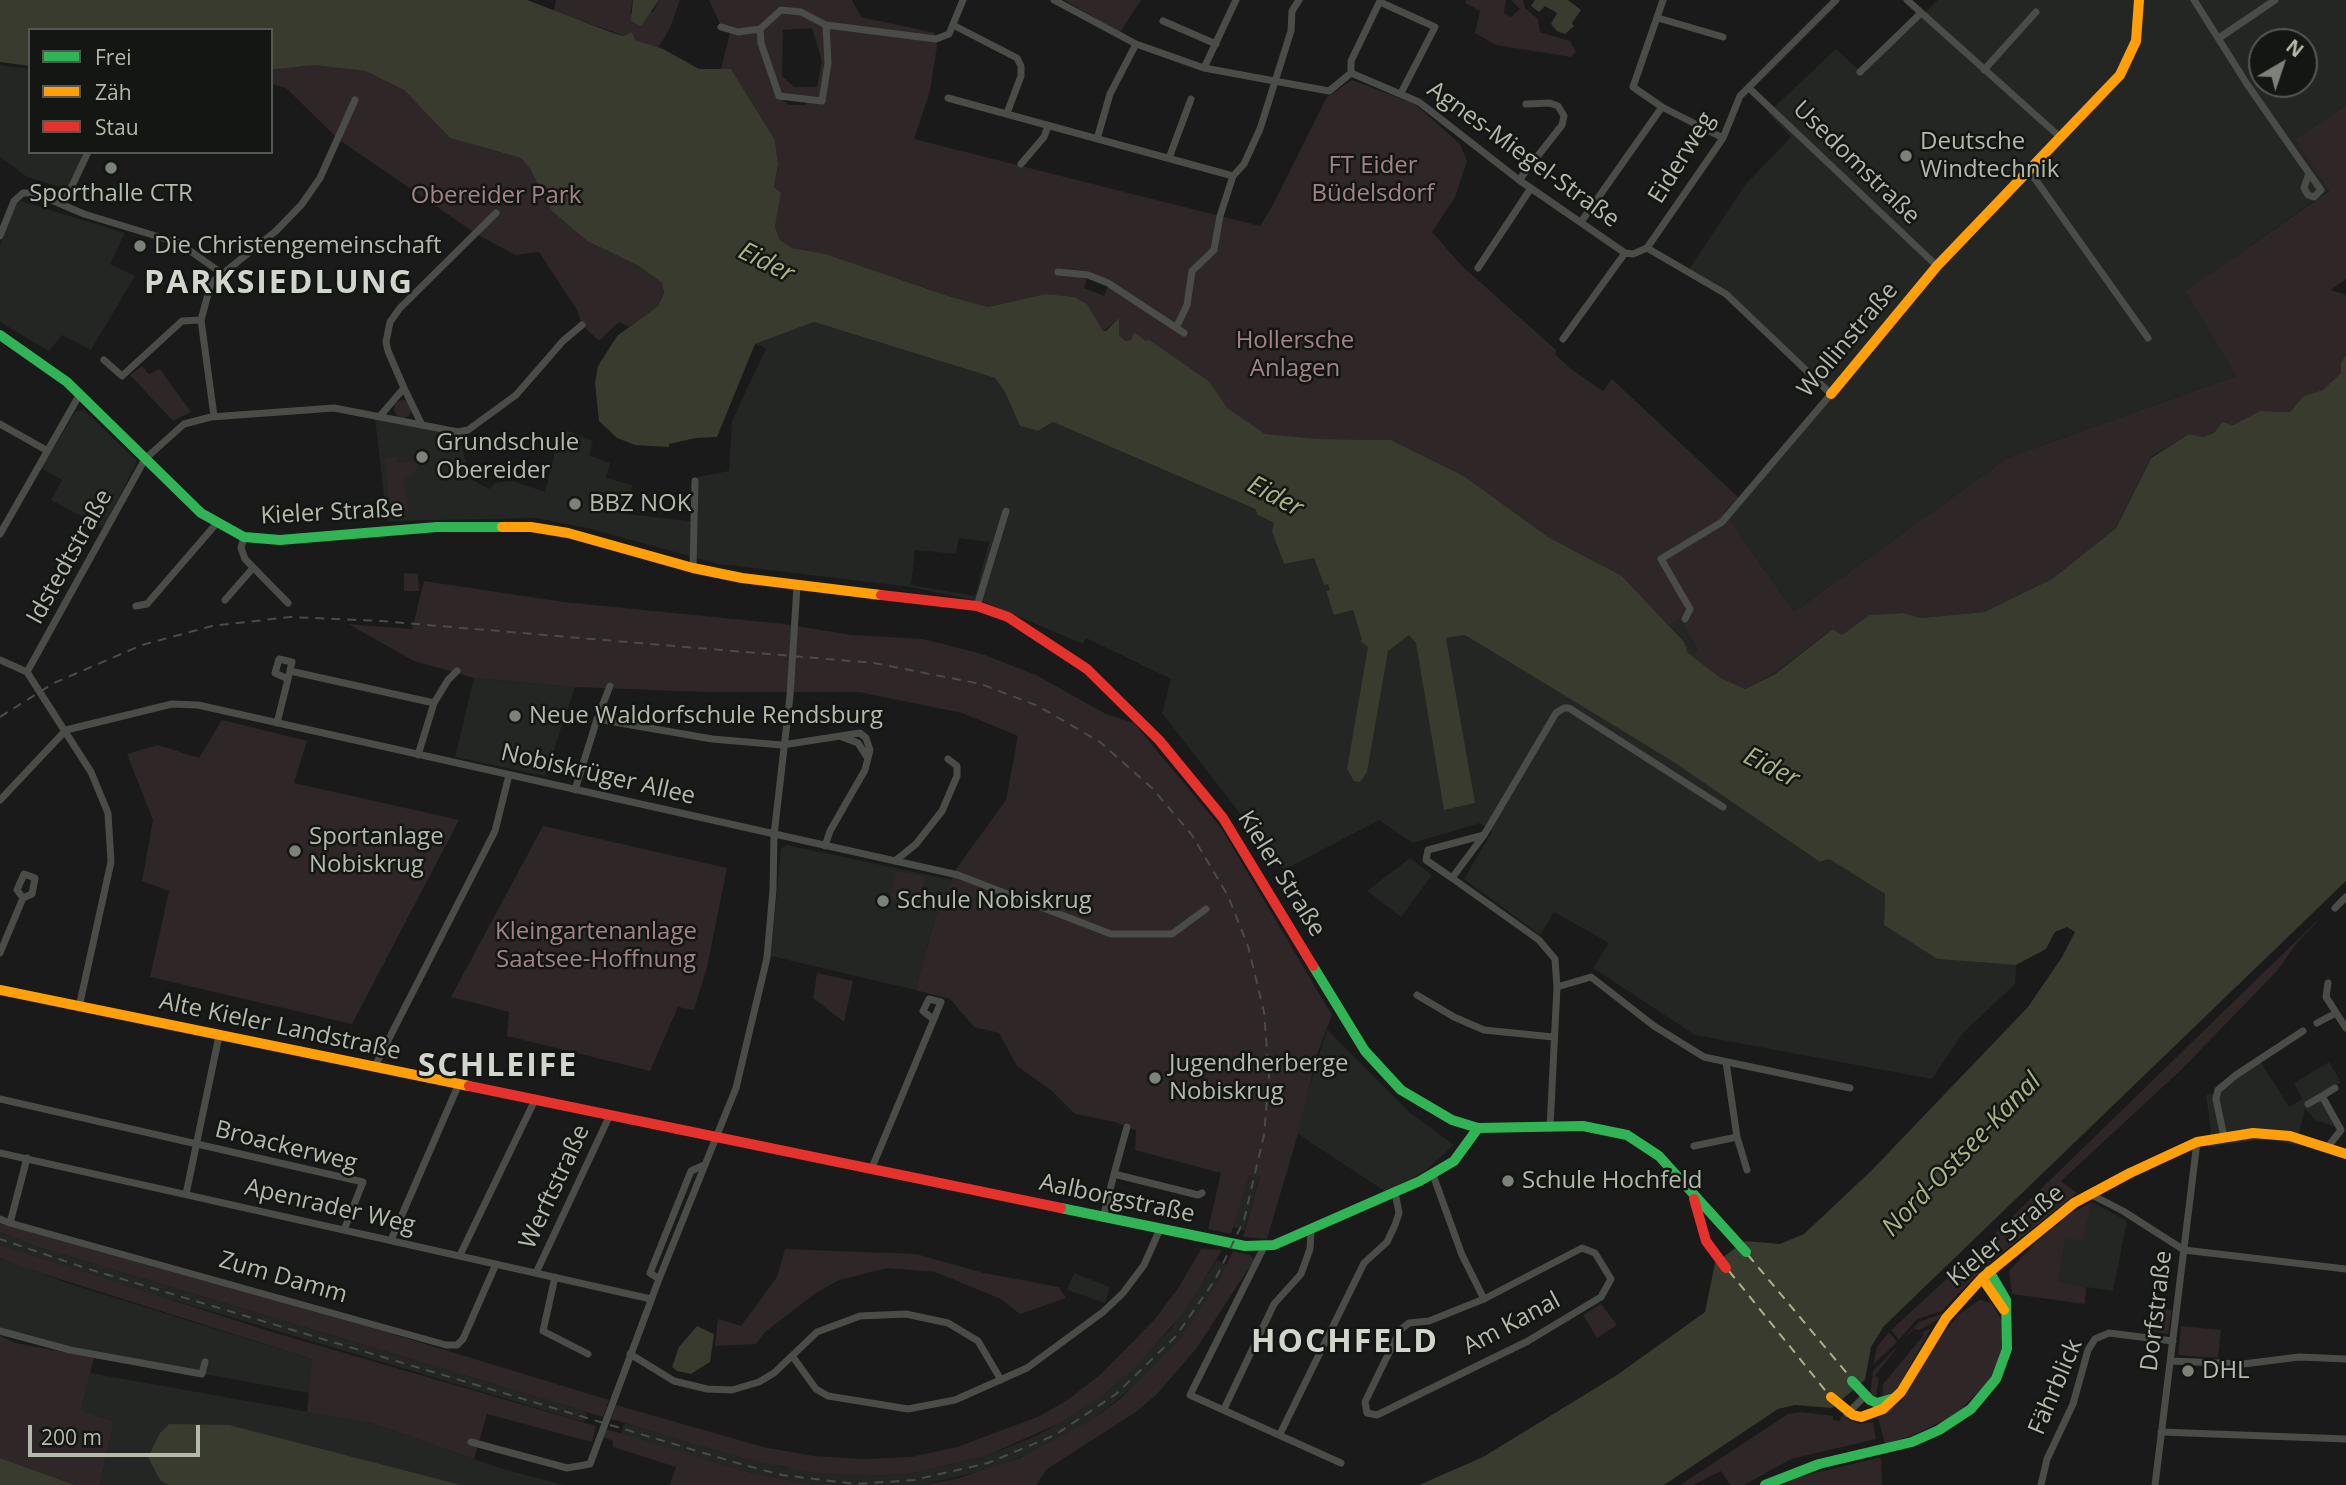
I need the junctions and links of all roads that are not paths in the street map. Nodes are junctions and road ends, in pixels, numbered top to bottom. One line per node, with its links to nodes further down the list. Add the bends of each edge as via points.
1 (963, 0): 17 (street)
2 (1054, 0): 22 (street)
3 (1236, 0): 23 (street)
4 (1299, 0): 28 (street, via 1292,11 1291,31)
5 (1663, 0): 14 (street)
6 (1836, 0): 29 (street, Eiderweg)
7 (1907, 0): 13 (street)
8 (2138, 0): 38 (main road, Wollinstraße, via 2131,58)
9 (2194, 0): 21 (street)
10 (2275, 0): 21 (street)
11 (1380, 1): 27 (street, via 1351,61); 30 (street, via 1435,27)
12 (2036, 12): 25 (street)
13 (1921, 13): 25 (street); 26 (street)
14 (1658, 18): 20 (street); 35 (street, via 1633,87)
15 (1163, 21): 23 (street)
16 (826, 25): 17 (street, via 936,38 949,34); 19 (street, via 801,12 781,10); 19 (street, via 828,63 822,101 779,96)
17 (953, 25): 36 (street, via 1017,58 1021,76)
18 (721, 27): 19 (street, via 738,32)
19 (760, 29)
20 (1723, 37)
21 (2219, 38): 45 (street)
22 (1136, 44): 24 (street); 40 (street, via 1110,94)
23 (1216, 44): 24 (street)
24 (1204, 68): 28 (street)
25 (1984, 70): 38 (street)
26 (1860, 72)
27 (1351, 73): 28 (street, via 1329,91); 30 (street, Agnes-Miegel-Straße)
28 (1275, 83): 46 (street, via 1260,129 1244,164)
29 (1749, 88): 39 (street, Eiderweg, via 1740,96); 56 (street, Usedomstraße)
30 (1401, 93): 47 (street, Agnes-Miegel-Straße)
31 (948, 97): 36 (street)
32 (1191, 99): 42 (street)
33 (355, 100): 58 (street, via 320,178 302,205 269,237)
34 (1526, 104): 47 (street, via 1550,103 1564,116 1562,125)
35 (1662, 107): 39 (street); 52 (street)
36 (1007, 113): 37 (street)
37 (1048, 126): 40 (street); 43 (street)
38 (2060, 137): 44 (main road, Wollinstraße)
39 (1723, 138): 54 (street, Eiderweg)
40 (1097, 139): 42 (street)
41 (87, 154): 49 (street)
42 (1169, 158): 46 (street)
43 (1021, 164)
44 (2028, 169): 56 (main road, Wollinstraße); 65 (street)
45 (2309, 173)
46 (1233, 176): 62 (street, via 1214,250 1192,271 1187,304)
47 (1519, 180): 48 (street, Agnes-Miegel-Straße)
48 (1531, 188): 52 (street, Agnes-Miegel-Straße); 57 (street)
49 (64, 203): 51 (street, via 23,193); 58 (street, via 84,214 179,243)
50 (496, 214): 68 (street, via 390,322 386,342)
51 (4, 217): 53 (street)
52 (1581, 222): 55 (street, Agnes-Miegel-Straße)
53 (0, 236)
54 (1647, 248): 55 (street, Agnes-Miegel-Straße, via 1641,253); 70 (street, via 1726,294)
55 (1625, 253): 66 (street)
56 (1937, 266): 70 (main road, Wollinstraße)
57 (1478, 268)
58 (220, 272): 60 (street, via 205,296)
59 (1058, 272): 62 (street, via 1088,275 1108,283)
60 (201, 320): 67 (street, via 182,321 122,376); 71 (street)
61 (582, 325): 73 (street, Idstedtstraße, via 516,395 473,428 458,432)
62 (1177, 326): 63 (street)
63 (1184, 333)
64 (0, 335): 69 (main road, Kieler Straße, via 52,369)
65 (2148, 338)
66 (1563, 339)
67 (104, 360)
68 (404, 388): 72 (street); 73 (street)
69 (80, 394): 75 (street); 76 (main road, Kieler Straße)
70 (1831, 394): 89 (street, Wollinstraße, via 1722,522 1661,559 1690,609)
71 (214, 416): 72 (street, Idstedtstraße, via 334,408); 76 (street, Idstedtstraße, via 184,424)
72 (380, 416): 73 (street, Idstedtstraße)
73 (421, 423)
74 (0, 424): 75 (street)
75 (46, 450): 80 (street)
76 (145, 459): 79 (main road, Kieler Straße); 92 (street, Idstedtstraße)
77 (695, 481): 83 (street)
78 (1006, 511): 88 (street)
79 (216, 524): 81 (main road, Kieler Straße); 87 (street, via 147,604)
80 (0, 534)
81 (244, 537): 82 (street, via 241,554); 83 (main road, Kieler Straße, via 280,540 436,527 531,527)
82 (253, 568): 85 (street); 86 (street)
83 (693, 568): 84 (main road, Kieler Straße)
84 (797, 586): 88 (main road, Kieler Straße); 98 (street)
85 (225, 600)
86 (288, 603)
87 (136, 606)
88 (977, 606): 138 (main road, Kieler Straße, via 1008,617 1044,639 1124,702 1223,818 1365,1051 1391,1081 1426,1107)
89 (1685, 619)
90 (0, 660): 92 (street)
91 (457, 671): 94 (street)
92 (27, 672): 97 (street)
93 (610, 686): 95 (street)
94 (434, 704): 96 (street, via 289,675); 99 (street)
95 (597, 719): 98 (street, via 712,739); 102 (street)
96 (277, 723): 97 (street, Nobiskrüger Allee, via 187,703); 99 (street, Nobiskrüger Allee)
97 (66, 730): 103 (street); 119 (street, via 100,792 111,840 105,893)
98 (782, 745): 105 (street); 107 (street, via 842,737 858,743 867,757 865,770)
99 (418, 755): 101 (street, Nobiskrüger Allee)
100 (948, 759): 108 (street, via 958,771 942,811 916,844)
101 (509, 775): 102 (street, Nobiskrüger Allee); 128 (street, via 495,831)
102 (575, 790): 105 (street, Nobiskrüger Allee)
103 (0, 800)
104 (1723, 807): 106 (street, via 1564,708 1556,713)
105 (774, 835): 107 (street, Nobiskrüger Allee); 142 (street, via 763,979 746,1055)
106 (1484, 835): 109 (street); 109 (street, via 1428,850 1426,860)
107 (825, 846): 108 (street, Nobiskrüger Allee)
108 (895, 861): 113 (street, Nobiskrüger Allee, via 958,875 1111,934 1172,934)
109 (1452, 878): 116 (street, via 1549,950 1555,959)
110 (2346, 897): 112 (street)
111 (23, 898): 114 (street)
112 (2335, 908)
113 (1206, 909)
114 (0, 953)
115 (2328, 983): 120 (street, via 2326,997)
116 (1557, 987): 126 (street); 127 (street, via 1591,977 1683,1046)
117 (0, 990): 119 (main road, Alte Kieler Landstraße)
118 (1417, 995): 126 (street, via 1484,1030)
119 (79, 1007): 125 (main road, Alte Kieler Landstraße)
120 (2336, 1013): 122 (street); 123 (street)
121 (933, 1018): 150 (street)
122 (2317, 1023)
123 (2346, 1028)
124 (2303, 1031): 141 (street, via 2218,1090)
125 (219, 1036): 128 (main road, Alte Kieler Landstraße); 144 (street, Broackerweg)
126 (1553, 1037): 139 (street)
127 (1726, 1062): 130 (street); 140 (street)
128 (374, 1068): 129 (main road, Alte Kieler Landstraße)
129 (458, 1086): 134 (main road, Alte Kieler Landstraße); 165 (street)
130 (1850, 1088)
131 (2335, 1088): 132 (street)
132 (2322, 1096): 135 (street); 146 (street, via 2341,1130)
133 (0, 1098): 144 (street, Broackerweg)
134 (534, 1101): 136 (main road, Alte Kieler Landstraße); 169 (street)
135 (2308, 1104)
136 (609, 1117): 142 (main road, Alte Kieler Landstraße); 173 (street, Werftstraße)
137 (1127, 1127): 152 (street)
138 (1478, 1128): 139 (main road, Kieler Straße); 153 (main road, Aalborgstraße, via 1454,1161)
139 (1550, 1128): 158 (main road, Kieler Straße, via 1598,1128 1633,1138 1659,1156)
140 (1737, 1137): 145 (street); 151 (street)
141 (2224, 1137): 143 (main road, Kieler Straße); 146 (main road, Kieler Straße, via 2273,1133)
142 (716, 1139): 150 (main road, Aalborgstraße); 178 (street)
143 (2197, 1142): 157 (main road, Kieler Straße); 167 (street, Dorfstraße)
144 (197, 1144): 156 (street, Broackerweg); 163 (street, Broackerweg, via 363,1182)
145 (1694, 1146)
146 (2327, 1147): 148 (main road, Kieler Straße)
147 (0, 1153): 149 (street, Apenrader Weg)
148 (2346, 1154)
149 (27, 1158): 156 (street, Apenrader Weg); 161 (street)
150 (871, 1170): 159 (main road, Aalborgstraße)
151 (1747, 1170)
152 (1114, 1174): 155 (street); 159 (street)
153 (1433, 1175): 154 (main road, Aalborgstraße); 179 (street, Am Kanal, via 1463,1258)
154 (1395, 1192): 164 (main road, Aalborgstraße); 196 (street, via 1399,1213 1387,1242 1364,1263)
155 (1202, 1193)
156 (186, 1194): 163 (street, Apenrader Weg)
157 (2090, 1194): 167 (street); 174 (main road, Kieler Straße)
158 (1694, 1198): 168 (main road, Kieler Straße); 171 (main road, Kieler Straße, via 1706,1241)
159 (1103, 1218): 162 (main road, Aalborgstraße)
160 (0, 1219): 161 (street, Zum Damm)
161 (10, 1223): 170 (street, Zum Damm, via 446,1345 457,1345 463,1339)
162 (1160, 1229): 166 (main road, Aalborgstraße); 189 (street, via 1144,1265 1103,1312 1027,1367)
163 (344, 1230): 165 (street, Apenrader Weg)
164 (1311, 1231): 166 (main road, Aalborgstraße); 193 (street, via 1301,1274 1274,1304)
165 (391, 1240): 169 (street, Apenrader Weg)
166 (1265, 1247): 193 (street, via 1191,1392 1192,1397)
167 (2184, 1250): 172 (street); 182 (street, Dorfstraße)
168 (1746, 1252)
169 (460, 1255): 170 (street, Apenrader Weg)
170 (496, 1264): 173 (street, Apenrader Weg)
171 (1726, 1268)
172 (2346, 1269)
173 (536, 1273): 175 (street, Apenrader Weg)
174 (1986, 1274): 176 (main road, Kieler Straße); 177 (main road); 180 (main road, via 2000,1286)
175 (555, 1277): 178 (street, Apenrader Weg); 183 (street, via 543,1331)
176 (1965, 1296): 177 (main road, via 1982,1292); 191 (main road, Kieler Straße, via 1933,1336)
177 (1996, 1297): 180 (main road)
178 (652, 1298): 184 (street)
179 (1484, 1299): 179 (street, Am Kanal, via 1582,1248 1595,1253 1611,1279 1601,1297 1528,1341 1377,1415 1367,1413 1365,1402 1400,1330)
180 (2008, 1316): 200 (main road, via 2001,1369 1982,1398 1957,1420 1912,1442 1805,1469)
181 (0, 1331): 188 (street, via 70,1350 202,1374)
182 (2173, 1341): 187 (street, Dorfstraße); 201 (street, Fährblick, via 2109,1333 2095,1339)
183 (588, 1354)
184 (631, 1354): 185 (street, via 674,1381 732,1390 759,1382); 198 (street, via 590,1464 566,1468)
185 (793, 1357): 189 (street, via 816,1389 828,1396 908,1409 955,1399); 189 (street, via 817,1332 860,1316 906,1314 948,1322 978,1342)
186 (2346, 1359): 187 (street, via 2299,1357 2243,1364)
187 (2171, 1361): 195 (street, Dorfstraße)
188 (205, 1362)
189 (1001, 1380)
190 (1859, 1388): 191 (main road, via 1877,1403); 194 (street)
191 (1895, 1398): 194 (main road, Kieler Straße, via 1872,1414)
192 (1834, 1400): 194 (main road)
193 (1224, 1409): 196 (street)
194 (1847, 1414)
195 (2161, 1432): 197 (street); 202 (street, Dorfstraße)
196 (1279, 1434): 199 (street)
197 (2346, 1438)
198 (471, 1442)
199 (1341, 1463)
200 (1765, 1485)
201 (2041, 1485)
202 (2155, 1485)

